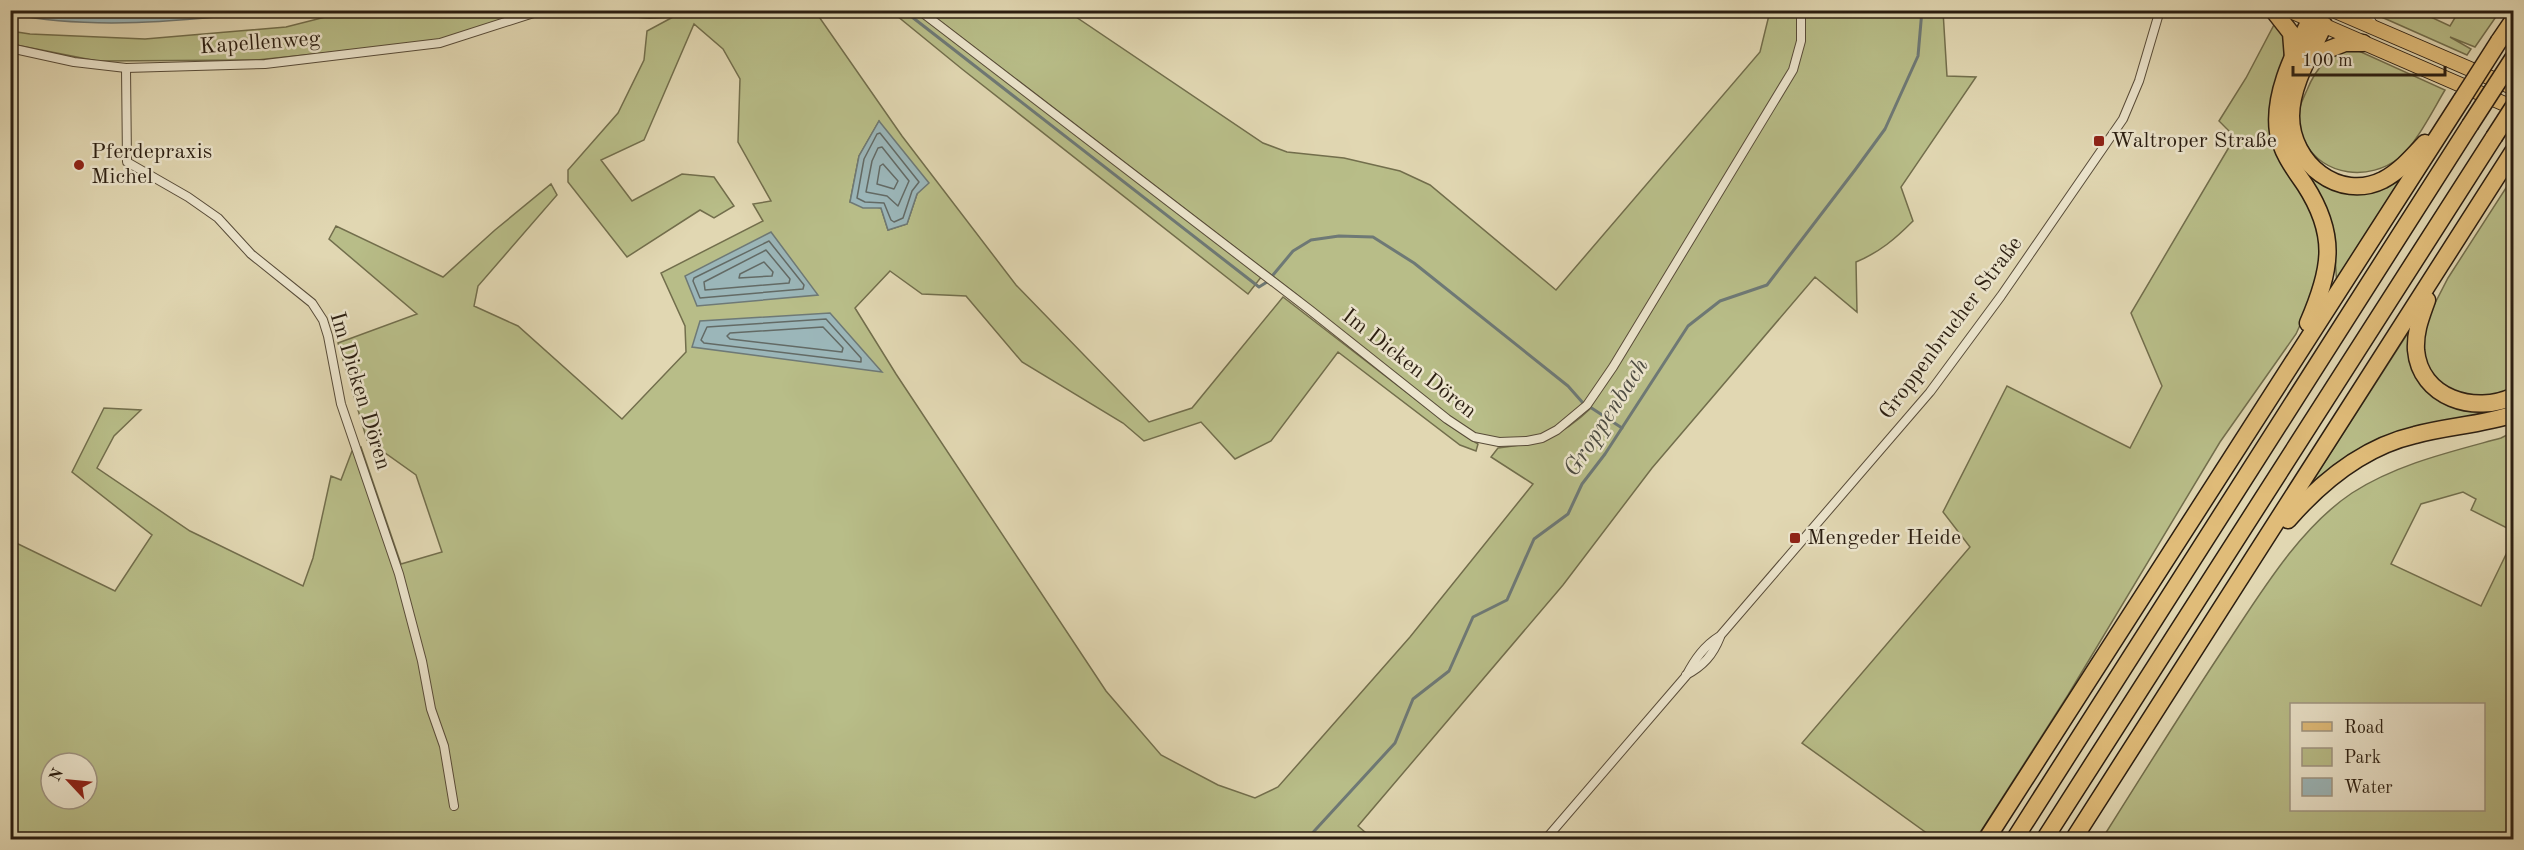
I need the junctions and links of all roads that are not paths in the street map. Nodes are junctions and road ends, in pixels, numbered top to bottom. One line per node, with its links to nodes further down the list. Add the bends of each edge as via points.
1 (543, 10): 16 (street, Kapellenweg, via 440,43 265,64)
2 (919, 10): 3 (street, Im Dicken Dören, via 1447,418 1474,437 1499,442 1542,438 1587,405 1793,70 1801,41)
3 (1801, 10)
4 (2160, 10): 27 (street, Groppenbrucher Straße, via 2139,81 2123,118 2007,288 1930,392 1720,636 1701,666 1686,676)
5 (2273, 10): 15 (highway, via 2291,33)
6 (2288, 10): 8 (main road)
7 (2365, 10): 10 (street)
8 (2323, 15): 10 (main road); 11 (main road); 13 (highway); 15 (highway)
9 (2514, 19): 19 (highway, bridge)
10 (2376, 29): 17 (main road)
11 (2363, 43): 13 (highway, via 2345,43); 18 (main road)
12 (10, 48): 16 (street, Kapellenweg)
13 (2309, 57): 19 (highway, via 2294,96 2292,130 2304,159 2330,180 2357,186 2382,180 2409,161)
14 (2514, 57): 29 (highway, bridge)
15 (2293, 62): 22 (highway, via 2279,100 2278,133 2292,166 2322,216 2329,256 2322,292)
16 (126, 68): 26 (street, Im Dicken Dören, via 127,162 218,218 251,254 312,303 323,320 341,404 399,574 430,709 444,746)
17 (2514, 88)
18 (2514, 107): 30 (highway, bridge)
19 (2450, 115): 22 (highway)
20 (2514, 150): 21 (highway)
21 (2437, 270): 23 (highway, via 2416,338 2419,364 2426,376 2443,394 2466,403 2496,404); 25 (highway)
22 (2289, 368): 28 (highway)
23 (2514, 396)
24 (2514, 414): 25 (highway, via 2413,435 2365,454 2342,468 2306,500)
25 (2255, 556): 31 (highway)
26 (454, 806)
27 (1545, 840)
28 (1986, 840)
29 (2014, 840)
30 (2044, 840)
31 (2073, 840)

